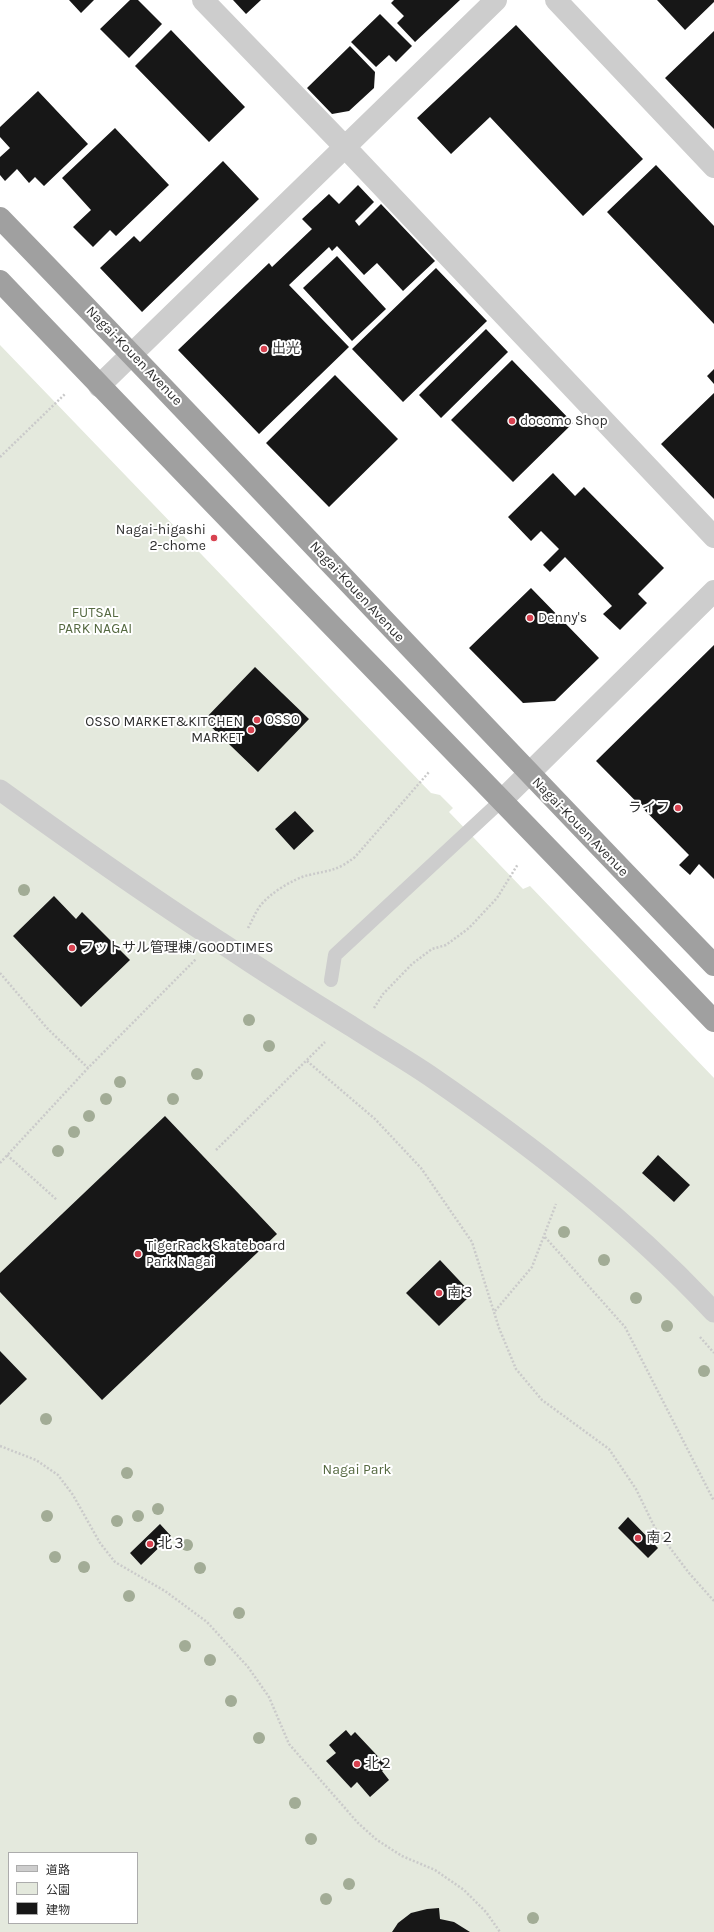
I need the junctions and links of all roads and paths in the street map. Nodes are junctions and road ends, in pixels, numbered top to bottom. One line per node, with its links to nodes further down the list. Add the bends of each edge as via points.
1 (203, 0): 4 (street)
2 (496, 0): 4 (street)
3 (556, 0): 5 (street)
4 (344, 146): 8 (street); 12 (street)
5 (714, 166)
6 (0, 218): 8 (highway, Nagai-Kouen Avenue)
7 (0, 281): 9 (highway)
8 (132, 354): 9 (street); 15 (highway, Nagai-Kouen Avenue)
9 (99, 386): 17 (highway)
10 (66, 394): 11 (path)
11 (0, 457)
12 (714, 537)
13 (714, 591): 15 (street)
14 (429, 772): 19 (path, via 355,856 331,871 308,875 281,888 260,906)
15 (529, 774): 17 (street); 21 (highway, Nagai-Kouen Avenue)
16 (0, 790): 36 (street, via 217,941 429,1075 550,1163 629,1228 680,1275)
17 (502, 800): 23 (lane, via 335,955); 25 (highway)
18 (518, 864): 24 (path, via 496,898 474,924 446,945 432,949 412,964)
19 (246, 932)
20 (192, 953): 28 (path, via 198,958)
21 (714, 965)
22 (0, 973): 28 (path, via 47,1028)
23 (331, 980)
24 (371, 1011)
25 (714, 1021)
26 (322, 1045): 27 (path)
27 (308, 1061): 29 (path); 35 (path, via 375,1118 421,1168 472,1242)
28 (88, 1068): 30 (path)
29 (216, 1150)
30 (7, 1155): 31 (path); 32 (path)
31 (0, 1163)
32 (57, 1200)
33 (558, 1200): 34 (path)
34 (545, 1237): 35 (path, via 532,1267); 40 (path, via 625,1327)
35 (495, 1311): 41 (path, via 499,1328 516,1369 542,1400 610,1449 636,1489 655,1528)
36 (714, 1312)
37 (696, 1332): 38 (path)
38 (714, 1353)
39 (0, 1446): 42 (path, via 36,1460 58,1475 115,1562 165,1591 207,1622 248,1667 269,1697 289,1744 358,1823 377,1840 402,1856 435,1870 464,1890 486,1912)
40 (714, 1501)
41 (714, 1601)
42 (500, 1932)

